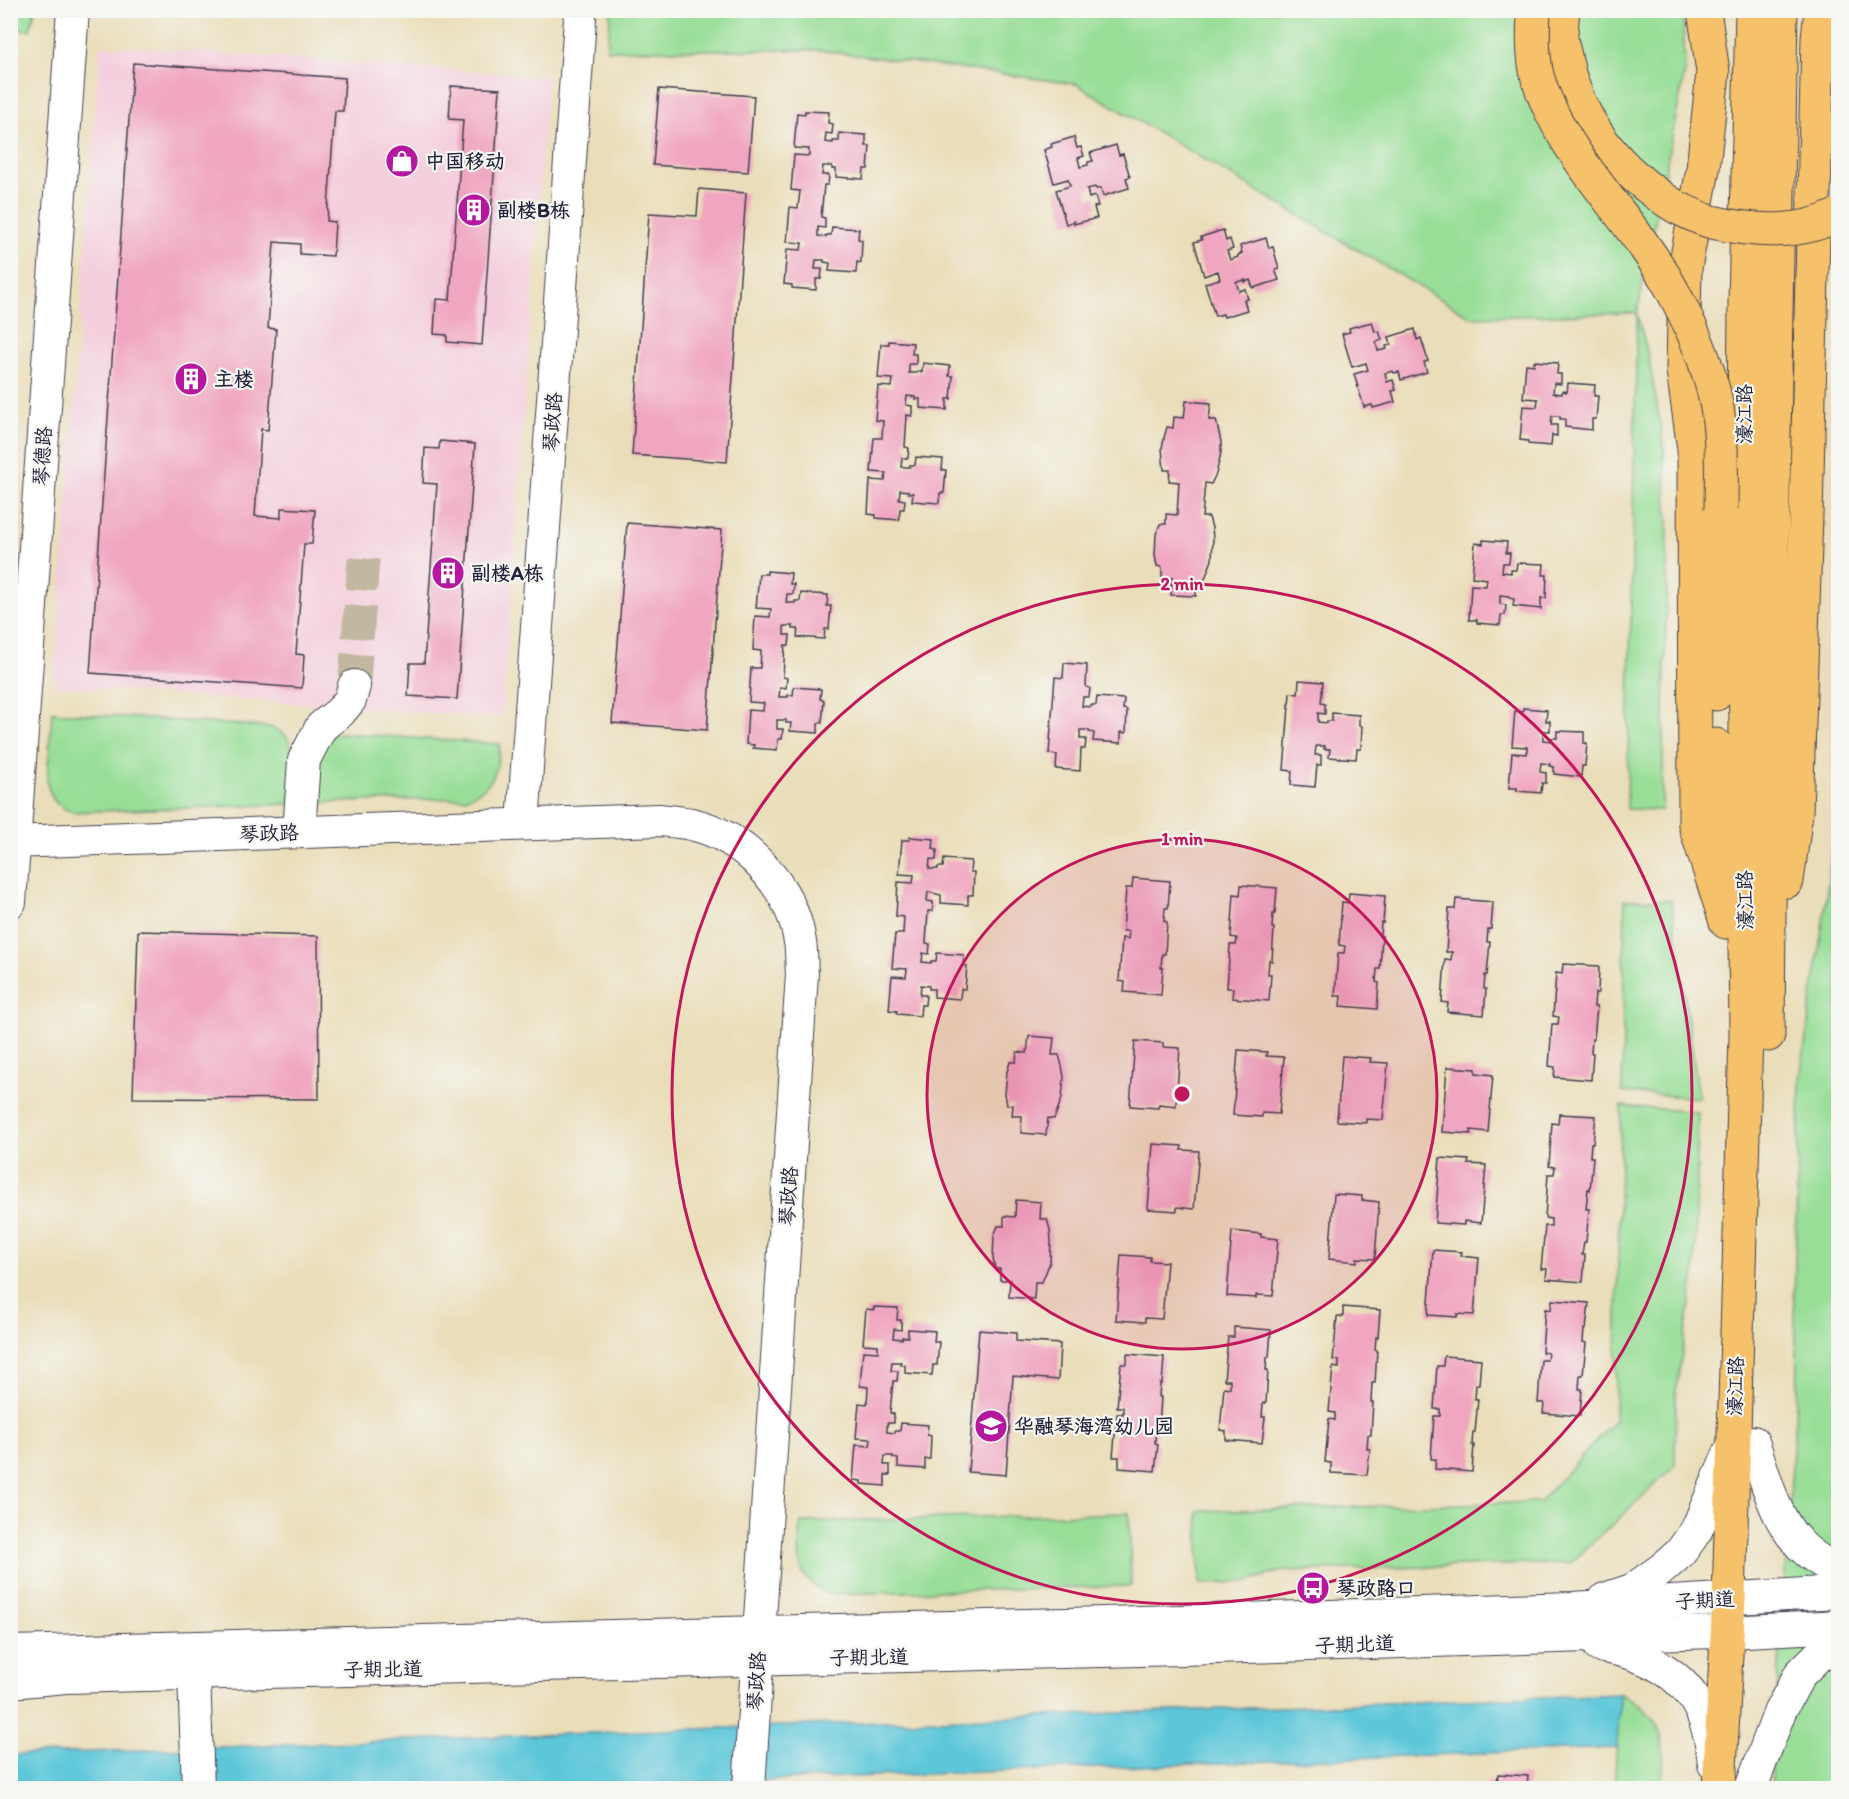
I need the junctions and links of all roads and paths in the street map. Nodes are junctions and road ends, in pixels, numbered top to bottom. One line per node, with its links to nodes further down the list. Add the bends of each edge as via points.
1 (73, 10): 16 (street, 琴德路)
2 (1534, 10): 18 (main road, bridge, via 1538,77 1556,123 1669,284 1712,384 1719,420 1721,509 1715,738)
3 (1563, 10): 11 (main road, bridge, via 1561,39 1570,78 1586,118 1603,144 1658,196 1711,222 1765,231 1797,229)
4 (1704, 10): 10 (main road)
5 (1727, 10): 10 (main road)
6 (1752, 10): 12 (main road, 濠江路, via 1746,291)
7 (1781, 10): 12 (main road, 濠江路)
8 (581, 14): 14 (street, 琴政路)
9 (1816, 20): 19 (main road, via 1796,813)
10 (1713, 72): 18 (main road, via 1703,169 1685,268 1683,370 1694,449 1695,825)
11 (1839, 214)
12 (1758, 558): 19 (main road, 濠江路)
13 (354, 686): 15 (street, via 350,700 321,727 304,760)
14 (523, 824): 15 (street, 琴政路); 27 (street, 琴政路, via 659,820 692,824 723,836 751,855 774,879 790,908 800,941 802,974)
15 (299, 832): 16 (street, 琴政路)
16 (13, 842): 17 (street, 琴德路)
17 (10, 902)
18 (1726, 922): 19 (main road)
19 (1757, 1035): 20 (main road, 濠江路)
20 (1743, 1443): 21 (street, via 1797,1542); 23 (main road, 濠江路); 24 (street, via 1680,1553 1632,1590)
21 (1839, 1572)
22 (1839, 1592): 23 (street, 子期道)
23 (1739, 1598): 24 (street, 子期道); 26 (main road, 濠江路)
24 (1570, 1622): 26 (street, 子期北道); 27 (street, 子期北道); 34 (street, via 1657,1665 1689,1690 1705,1718)
25 (1839, 1626): 26 (street, 子期道)
26 (1737, 1631): 34 (main road, 濠江路); 35 (main road, 濠江路)
27 (758, 1646): 29 (street, 子期北道); 30 (street, 子期北道); 33 (street, 琴政路)
28 (1839, 1646): 36 (street, via 1818,1656 1800,1674 1780,1711)
29 (10, 1652)
30 (194, 1673): 31 (street, 子期北道); 32 (street)
31 (10, 1682)
32 (198, 1788)
33 (749, 1788)
34 (1717, 1788)
35 (1741, 1788)
36 (1751, 1788)

